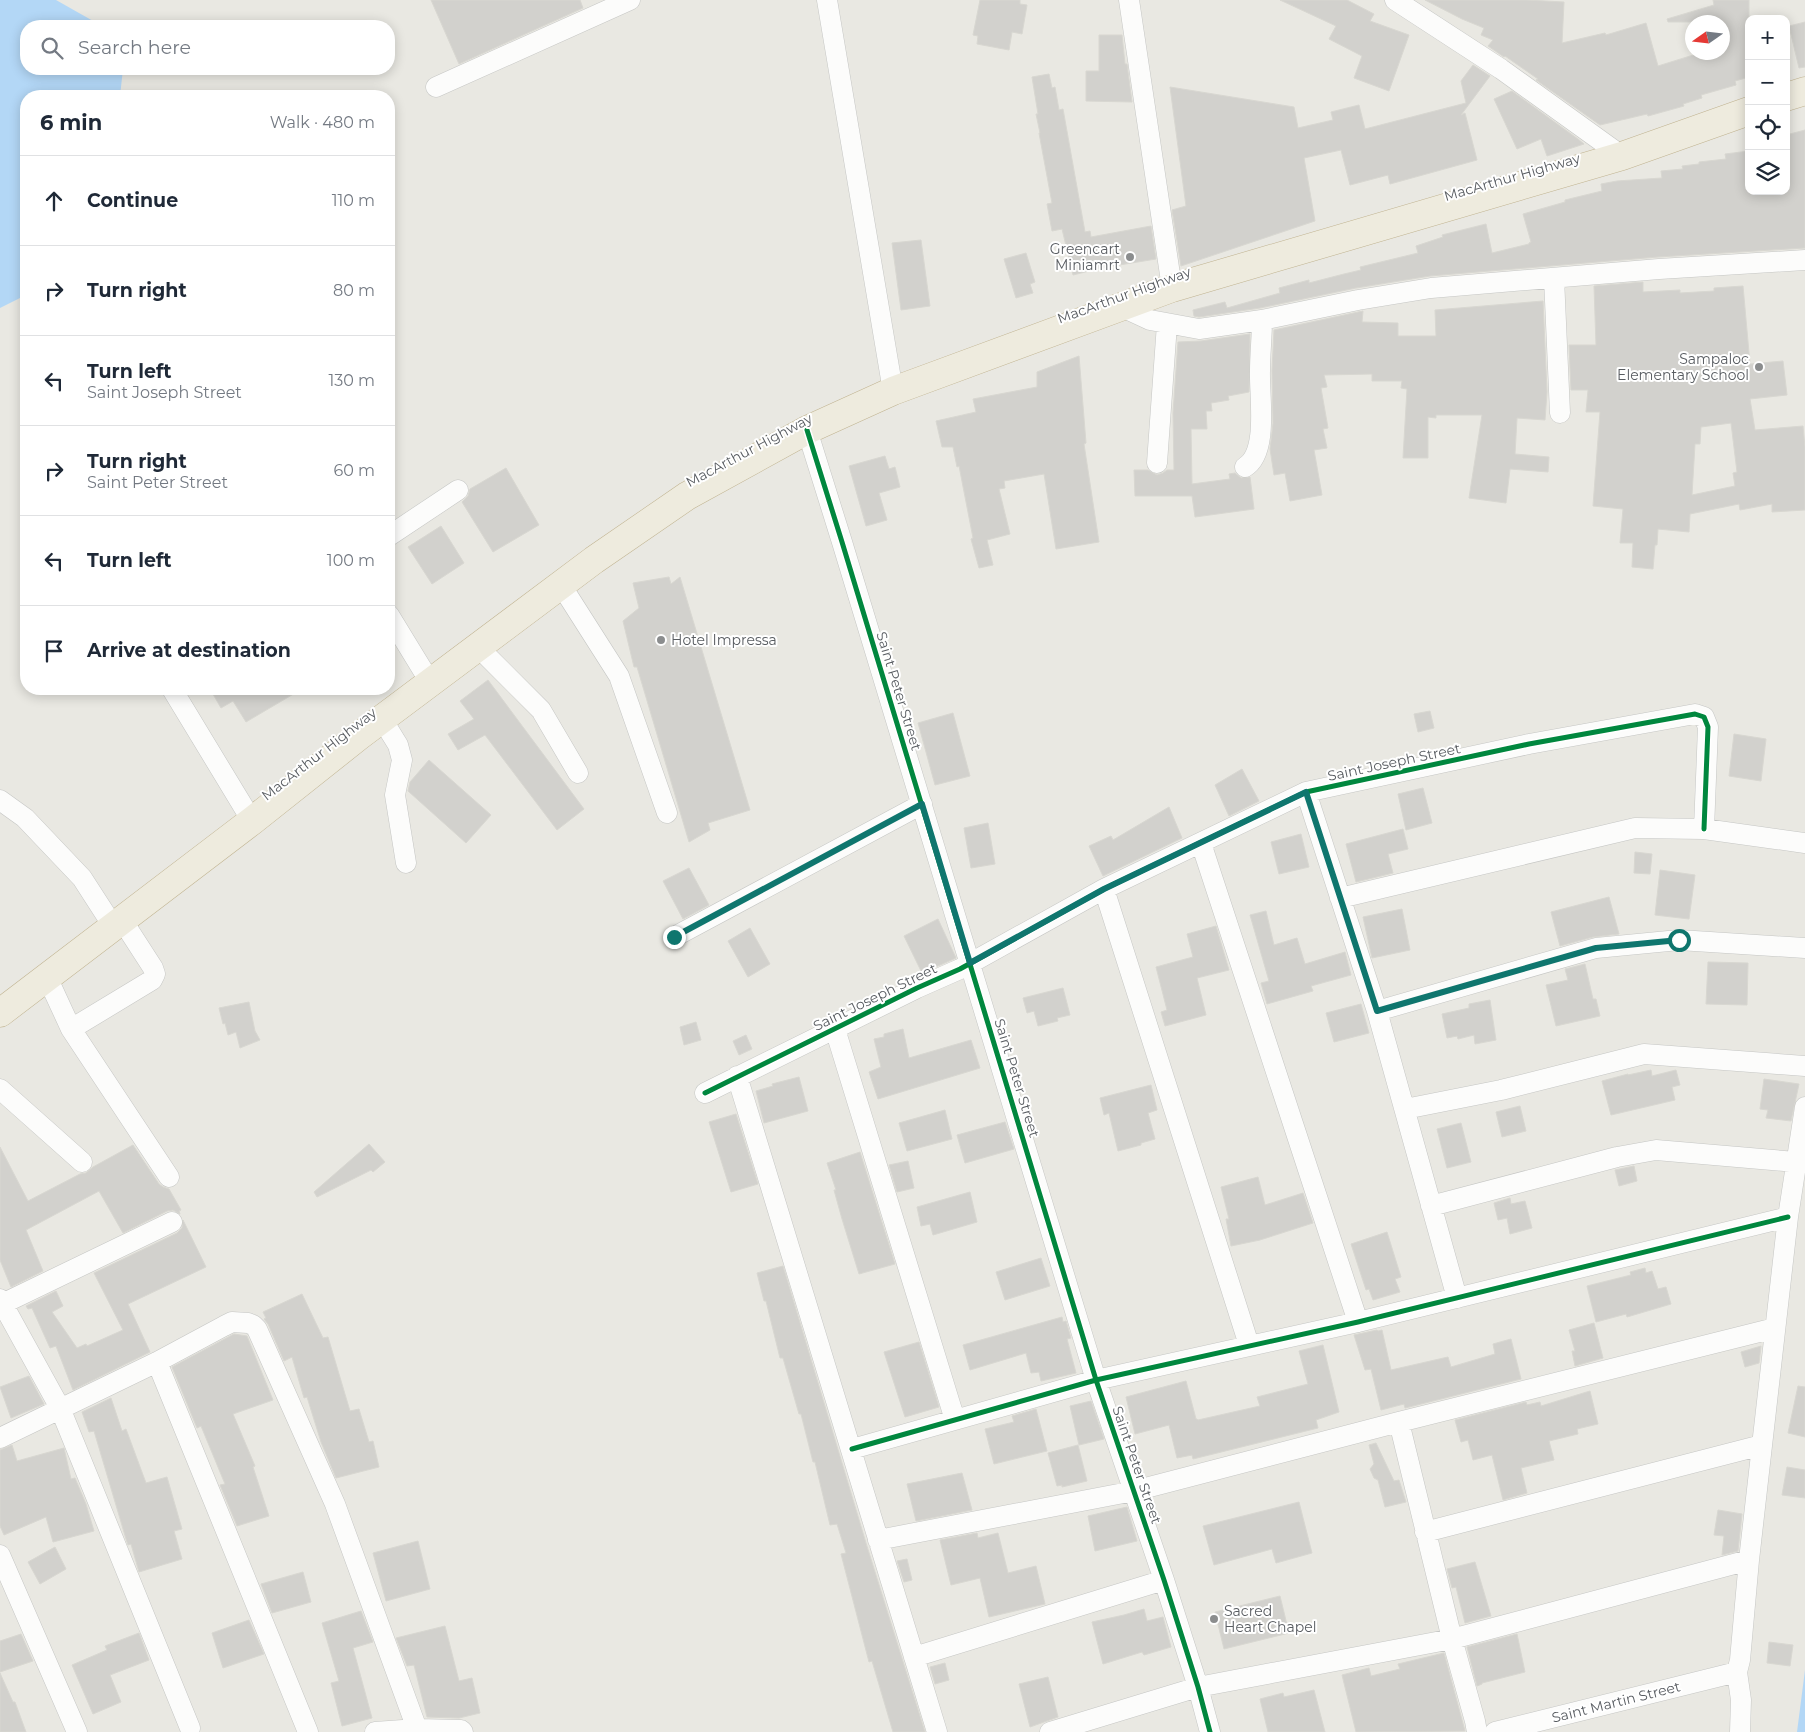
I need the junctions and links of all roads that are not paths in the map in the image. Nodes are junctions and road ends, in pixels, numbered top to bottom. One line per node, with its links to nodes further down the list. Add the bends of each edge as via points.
1 (827, 0): 16 (street)
2 (1129, 0): 12 (street)
3 (1395, 0): 9 (street, via 1501,69)
4 (624, 1): 5 (street)
5 (436, 88)
6 (1805, 91): 7 (highway)
7 (1790, 96)
8 (1745, 112): 9 (highway, MacArthur Highway)
9 (1622, 156): 12 (highway, MacArthur Highway)
10 (1805, 260): 11 (street)
11 (1554, 278): 14 (street, via 1431,288); 17 (street)
12 (1172, 288): 13 (highway, MacArthur Highway)
13 (1122, 307): 15 (street); 16 (highway, MacArthur Highway)
14 (1262, 320): 15 (street, via 1199,329); 20 (street, via 1261,428 1255,459)
15 (1167, 324): 19 (street)
16 (892, 392): 18 (highway, MacArthur Highway)
17 (1560, 413)
18 (807, 430): 23 (highway, MacArthur Highway, via 687,496); 32 (street, Saint Peter Street)
19 (1157, 463)
20 (1245, 467)
21 (458, 490): 22 (street)
22 (395, 532)
23 (561, 585): 25 (highway, MacArthur Highway); 33 (street, via 618,676)
24 (395, 625): 26 (street)
25 (478, 647): 26 (highway, MacArthur Highway); 29 (street, via 540,710)
26 (430, 682): 28 (highway, MacArthur Highway)
27 (176, 695): 34 (street)
28 (382, 719): 34 (highway, MacArthur Highway); 38 (street, via 398,745 402,760 395,795)
29 (578, 774)
30 (1306, 792): 35 (street, Saint Joseph Street, via 1529,744 1695,714 1704,717 1708,728); 36 (street, Saint Joseph Street); 40 (street)
31 (0, 800): 41 (street, via 26,818 82,878)
32 (922, 804): 42 (street); 44 (street, Saint Peter Street)
33 (667, 813)
34 (252, 821): 41 (highway, MacArthur Highway)
35 (1704, 829): 37 (street); 40 (street, via 1635,828)
36 (1201, 843): 39 (street, Saint Joseph Street); 64 (street)
37 (1805, 843)
38 (406, 863)
39 (1104, 889): 44 (street, Saint Joseph Street); 66 (street)
40 (1340, 898): 46 (street)
41 (118, 923): 45 (highway, MacArthur Highway); 48 (street, via 155,974 152,980)
42 (674, 937)
43 (1805, 948): 46 (street, via 1679,940 1596,948)
44 (970, 963): 49 (street, Saint Joseph Street); 68 (street, Saint Peter Street)
45 (47, 977): 47 (highway, MacArthur Highway); 48 (street)
46 (1377, 1011): 55 (street)
47 (0, 1013)
48 (71, 1029): 58 (street)
49 (835, 1029): 51 (street, Saint Joseph Street); 70 (street)
50 (1805, 1066): 55 (street, via 1644,1054 1501,1090)
51 (737, 1076): 53 (street, Saint Joseph Street); 74 (street)
52 (0, 1090): 56 (street)
53 (705, 1092)
54 (1805, 1107): 57 (street)
55 (1405, 1109): 59 (street)
56 (82, 1162)
57 (1796, 1162): 59 (street, via 1656,1150 1616,1157); 60 (street)
58 (169, 1178)
59 (1432, 1206): 62 (street)
60 (1788, 1217): 62 (street); 65 (street)
61 (172, 1222): 63 (street)
62 (1457, 1298): 64 (street)
63 (1, 1303): 69 (street)
64 (1358, 1322): 66 (street)
65 (1775, 1328): 71 (street); 73 (street)
66 (1248, 1345): 68 (street)
67 (157, 1362): 69 (street); 85 (street, via 232,1322 248,1323 257,1329 334,1504); 89 (street)
68 (1096, 1380): 70 (street); 75 (street, Saint Peter Street)
69 (60, 1408): 72 (street); 86 (street)
70 (955, 1420): 74 (street)
71 (1399, 1422): 75 (street); 76 (street)
72 (0, 1438)
73 (1762, 1445): 76 (street); 79 (street)
74 (852, 1449): 77 (street)
75 (1134, 1491): 77 (street); 80 (street, Saint Peter Street)
76 (1425, 1532): 81 (street)
77 (878, 1540): 82 (street)
78 (0, 1555): 88 (street)
79 (1749, 1560): 81 (street); 83 (street)
80 (1164, 1580): 82 (street); 84 (street, Saint Peter Street)
81 (1452, 1639): 84 (street); 95 (street)
82 (914, 1657): 92 (street)
83 (1737, 1672): 87 (street, Saint Martin Street); 96 (street, via 1741,1700)
84 (1198, 1687): 93 (street); 94 (street, Saint Peter Street)
85 (417, 1729): 90 (street); 91 (street)
86 (186, 1731)
87 (1502, 1731)
88 (77, 1732)
89 (308, 1732)
90 (376, 1732)
91 (463, 1732)
92 (937, 1732)
93 (1050, 1732)
94 (1210, 1732)
95 (1477, 1732)
96 (1740, 1732)

